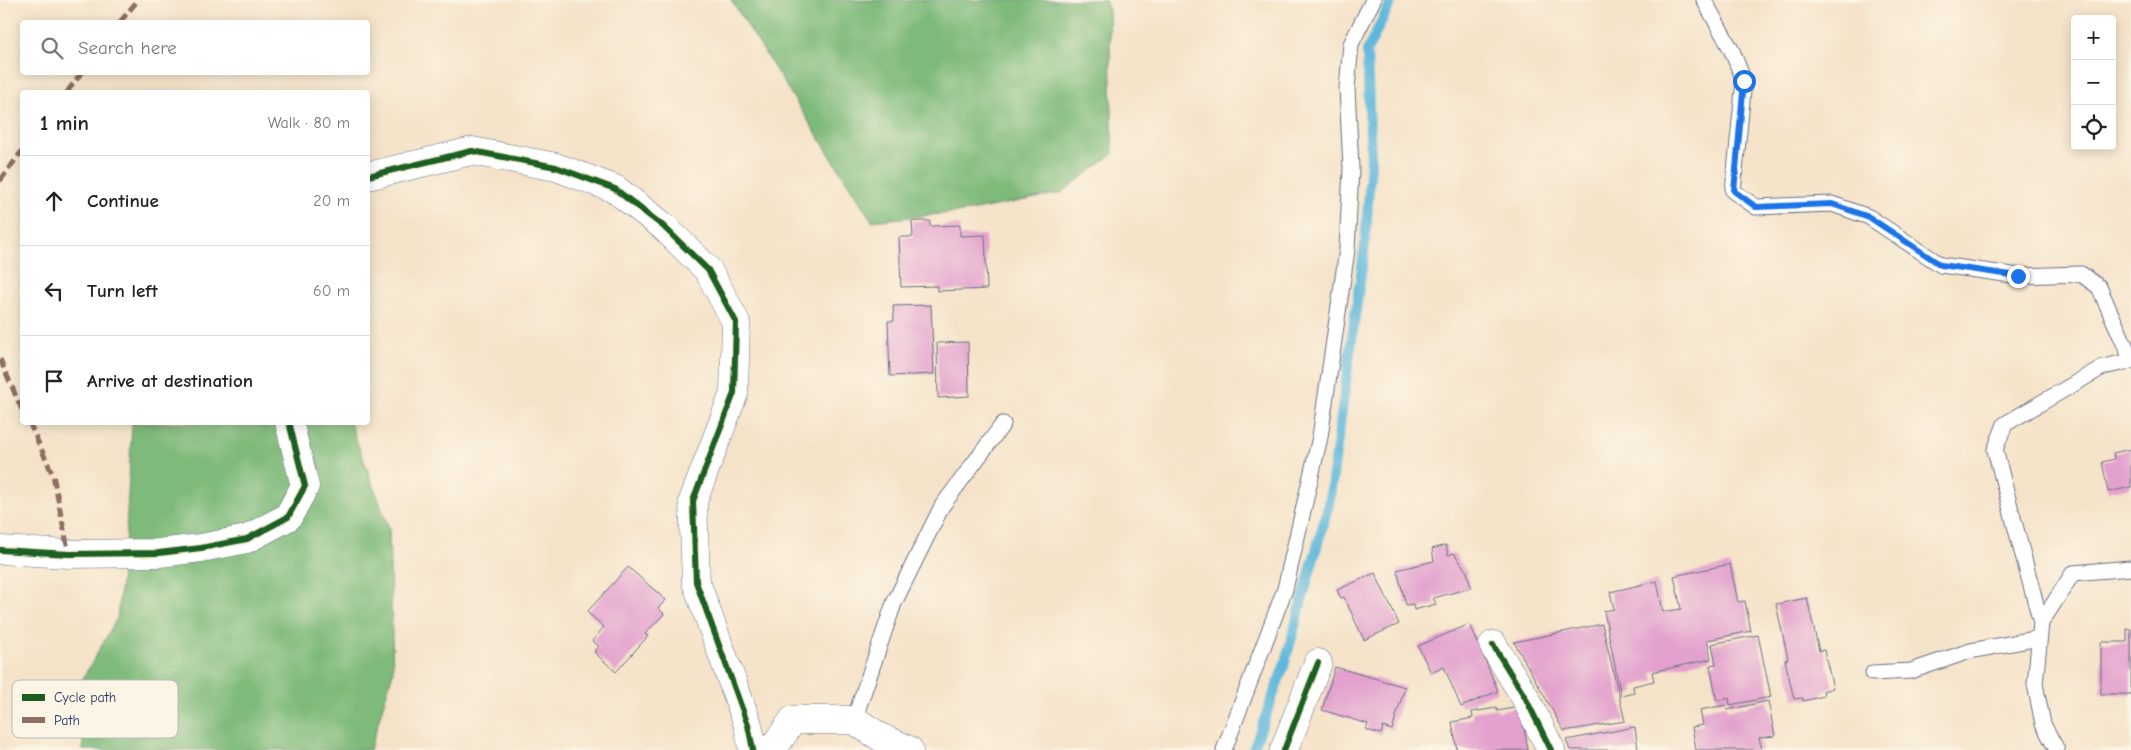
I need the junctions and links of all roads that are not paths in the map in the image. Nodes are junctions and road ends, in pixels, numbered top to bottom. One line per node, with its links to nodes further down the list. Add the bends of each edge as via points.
1 (1373, 0): 17 (lane, via 1351,44 1347,88 1351,168 1347,250 1320,437 1285,589)
2 (1704, 0): 4 (lane, via 1732,51 1744,81 1734,191 1756,207 1832,204 1869,217 1941,265 2018,276 2081,274 2099,287)
3 (370, 176): 14 (street, via 472,151 556,167 615,189 663,226 708,270 736,322 734,392 693,501 696,582 748,725)
4 (2131, 360): 9 (lane, via 2103,367 2005,424 1995,450)
5 (1003, 424): 13 (lane, via 942,506 894,604)
6 (290, 425): 7 (street, via 305,486 288,517 247,540 158,553 69,554)
7 (0, 550)
8 (2131, 568): 9 (lane, via 2073,573)
9 (2040, 631): 12 (lane, via 1911,671); 20 (lane, via 2035,684 2044,724)
10 (1494, 645): 19 (street)
11 (1318, 663): 18 (street)
12 (1873, 673)
13 (854, 720): 15 (street, via 793,720); 16 (street)
14 (753, 750)
15 (772, 750)
16 (909, 750)
17 (1224, 750)
18 (1284, 750)
19 (1551, 750)
20 (2058, 750)

